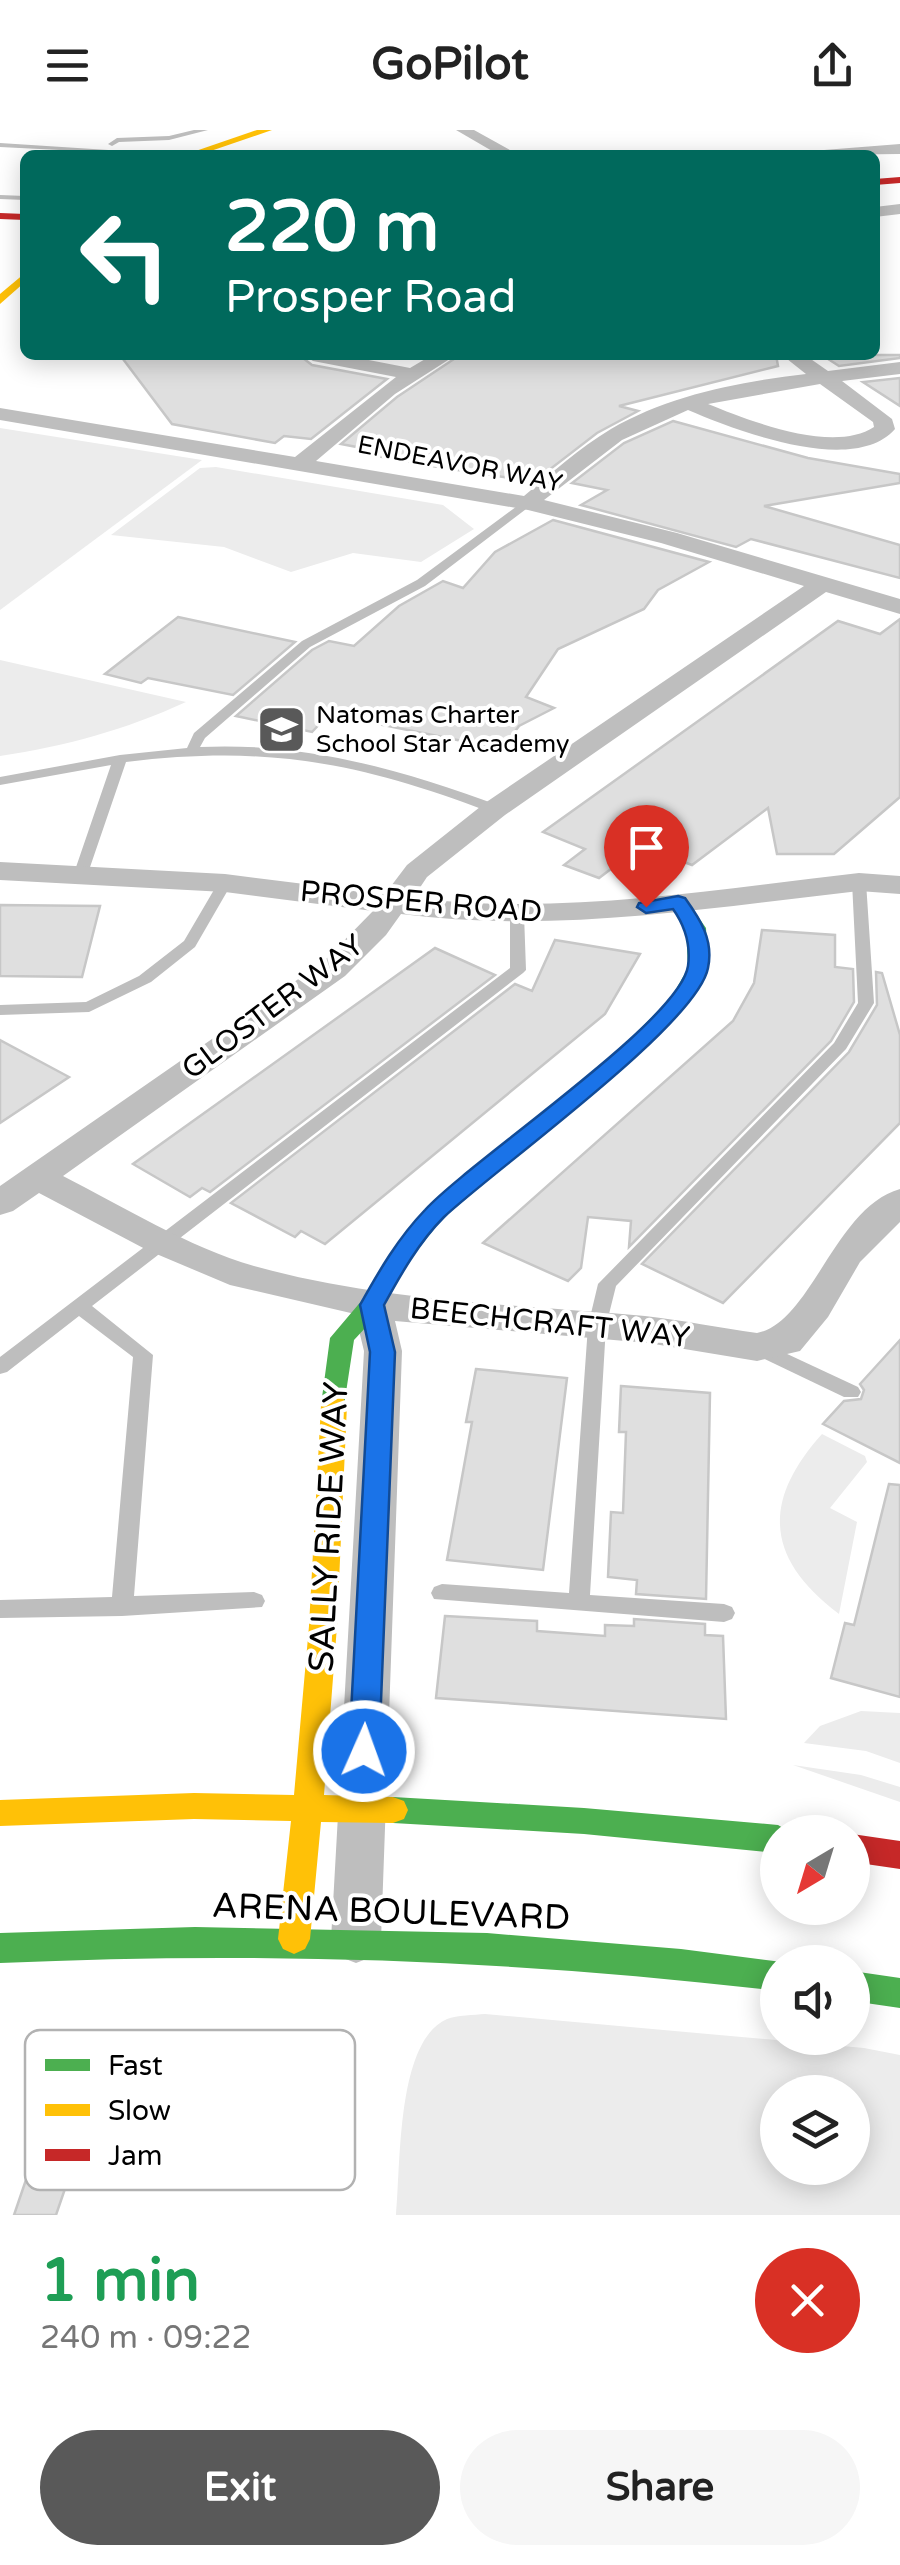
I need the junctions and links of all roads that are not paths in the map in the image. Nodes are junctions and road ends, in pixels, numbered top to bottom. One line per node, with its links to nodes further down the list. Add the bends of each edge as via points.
1 (128, 130): 5 (lane)
2 (204, 130): 5 (lane)
3 (267, 130): 9 (street)
4 (474, 131): 10 (street)
5 (117, 140): 8 (lane)
6 (0, 145): 7 (lane)
7 (64, 150)
8 (106, 150)
9 (205, 150)
10 (503, 150)
11 (20, 281): 12 (street)
12 (0, 301)
13 (339, 360): 17 (street)
14 (437, 360): 17 (street)
15 (799, 360): 18 (street)
16 (900, 368): 18 (street)
17 (410, 374): 21 (street)
18 (825, 378): 19 (street); 19 (street, via 882,419 885,429 866,441 834,445)
19 (692, 404): 22 (street, via 627,428)
20 (0, 414): 21 (street, ENDEAVOR WAY)
21 (301, 463): 22 (street, ENDEAVOR WAY)
22 (528, 503): 23 (street, ENDEAVOR WAY); 25 (lane, via 421,582 306,644 200,736)
23 (822, 584): 24 (street, ENDEAVOR WAY); 28 (street, GLOSTER WAY)
24 (900, 608)
25 (192, 751): 26 (lane); 28 (lane, via 290,751 349,760)
26 (120, 759): 27 (lane); 30 (lane)
27 (0, 780)
28 (495, 808): 35 (street, GLOSTER WAY, via 417,871)
29 (0, 871): 30 (street, PROSPER ROAD)
30 (81, 872): 32 (street, PROSPER ROAD)
31 (859, 882): 33 (street, PROSPER ROAD); 34 (street, PROSPER ROAD); 44 (lane, via 866,1003 840,1046 606,1284)
32 (225, 883): 35 (street, PROSPER ROAD); 37 (lane, via 190,944 145,979 89,1007)
33 (900, 885)
34 (678, 902): 36 (street, PROSPER ROAD); 43 (street, SALLY RIDE WAY, via 696,928 698,968 680,1001 434,1214)
35 (392, 904): 36 (street, PROSPER ROAD); 38 (street, GLOSTER WAY, via 334,970)
36 (517, 914): 41 (lane, via 518,970)
37 (0, 1010)
38 (37, 1177): 40 (street, GLOSTER WAY); 41 (street, BEECHCRAFT WAY)
39 (900, 1201): 45 (street, via 846,1254 815,1308 786,1341)
40 (0, 1203)
41 (160, 1241): 42 (lane); 43 (street, BEECHCRAFT WAY, via 243,1276)
42 (78, 1305): 46 (lane); 51 (lane, via 142,1356)
43 (372, 1305): 44 (street, BEECHCRAFT WAY); 54 (street, SALLY RIDE WAY, via 342,1338 326,1478 329,1524); 55 (street, SALLY RIDE WAY, via 382,1352)
44 (597, 1326): 45 (street, BEECHCRAFT WAY); 50 (lane)
45 (757, 1347): 47 (lane)
46 (0, 1367)
47 (851, 1392)
48 (442, 1593): 50 (lane)
49 (254, 1602): 51 (lane)
50 (579, 1603): 53 (lane)
51 (122, 1607): 52 (lane)
52 (0, 1610)
53 (724, 1613)
54 (308, 1808): 55 (street); 56 (street); 60 (street, SALLY RIDE WAY)
55 (362, 1809): 57 (street); 61 (street, SALLY RIDE WAY)
56 (0, 1813)
57 (760, 1837)
58 (870, 1851): 59 (street)
59 (900, 1855)
60 (294, 1939): 61 (street, ARENA BOULEVARD); 62 (street, ARENA BOULEVARD)
61 (356, 1940): 63 (street, ARENA BOULEVARD, via 678,1961)
62 (0, 1948)
63 (760, 1973)
64 (870, 1989): 65 (street)
65 (900, 1993)

